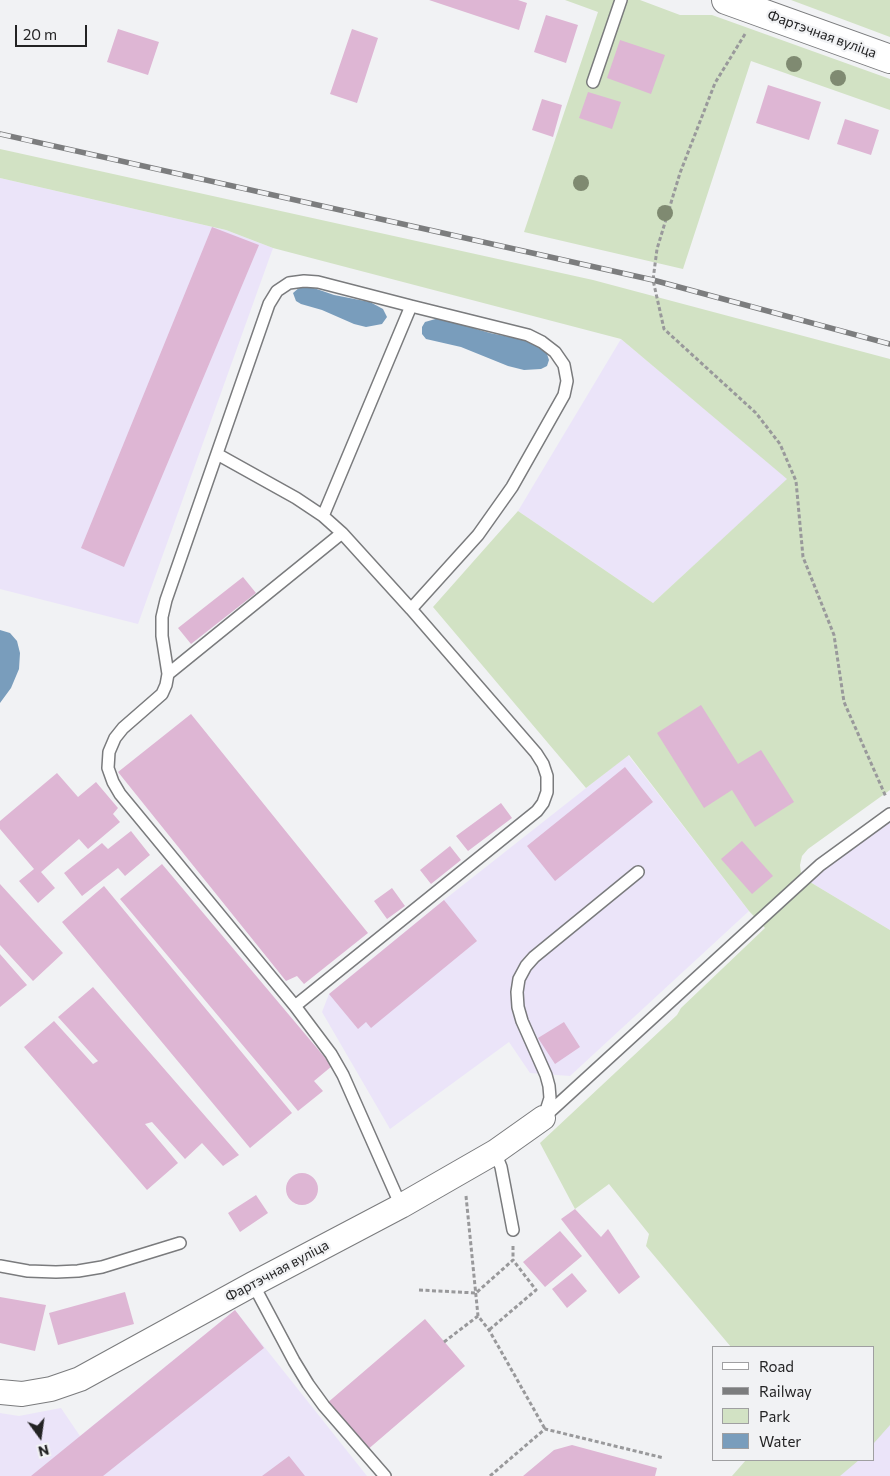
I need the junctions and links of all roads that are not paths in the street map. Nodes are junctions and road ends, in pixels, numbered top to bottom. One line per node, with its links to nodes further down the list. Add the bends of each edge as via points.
1 (621, 0): 4 (lane)
2 (726, 0): 3 (street, Фартэчная вуліца)
3 (890, 59)
4 (593, 82)
5 (411, 306): 6 (lane, via 318,282 289,283 277,291 269,304); 7 (lane); 9 (lane, via 528,335 555,352 564,365 567,381 564,395 496,511 478,536)
6 (217, 454): 7 (lane); 10 (lane, via 162,617)
7 (323, 516): 8 (lane)
8 (342, 534): 9 (lane); 10 (lane)
9 (411, 609): 13 (lane, via 536,753 547,776 547,792 537,810)
10 (168, 674): 13 (lane, via 162,694 114,738 108,760 113,782)
11 (890, 814): 14 (lane, via 820,865)
12 (638, 872): 14 (lane, via 534,957 519,979 518,1007 549,1086 550,1098)
13 (295, 1006): 16 (lane, via 343,1075)
14 (543, 1118): 15 (street, Фартэчная вуліца)
15 (495, 1152): 16 (street, Фартэчная вуліца); 17 (lane)
16 (401, 1206): 20 (street, Фартэчная вуліца)
17 (513, 1230)
18 (180, 1243): 19 (lane, via 78,1271 28,1271)
19 (0, 1266)
20 (253, 1284): 21 (street, Фартэчная вуліца, via 80,1379 22,1394); 22 (lane, via 308,1384)
21 (0, 1392)
22 (385, 1476)

